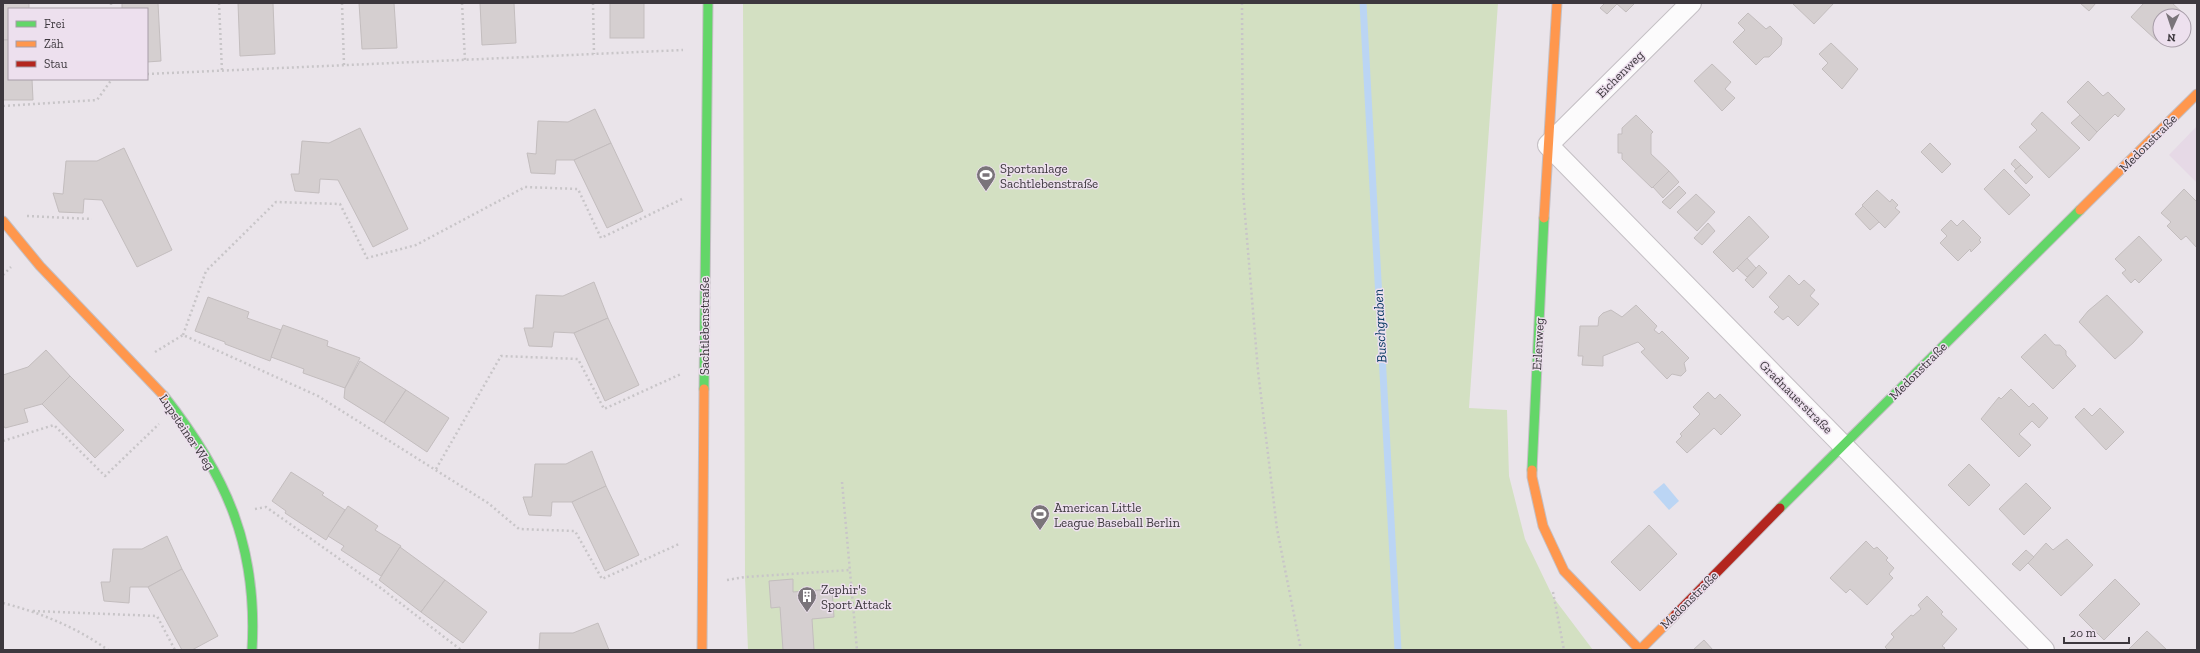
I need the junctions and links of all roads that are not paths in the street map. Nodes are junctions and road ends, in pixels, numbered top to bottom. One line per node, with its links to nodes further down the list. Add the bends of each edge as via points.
1 (708, 3): 9 (street, Sachtlebenstraße)
2 (1557, 3): 5 (street, Erlenweg)
3 (1691, 3): 5 (street, Eichenweg)
4 (2197, 94): 7 (street, Medonstraße)
5 (1548, 144): 7 (street, Gradnauerstraße); 10 (street, Erlenweg, via 1532,477 1543,526 1564,571)
6 (3, 221): 8 (street, Lupsteiner Weg, via 30,256 164,396 204,453 229,502 249,561 254,607)
7 (1843, 445): 10 (street, Medonstraße); 11 (street, Gradnauerstraße)
8 (252, 650)
9 (702, 650)
10 (1640, 650)
11 (2044, 650)

